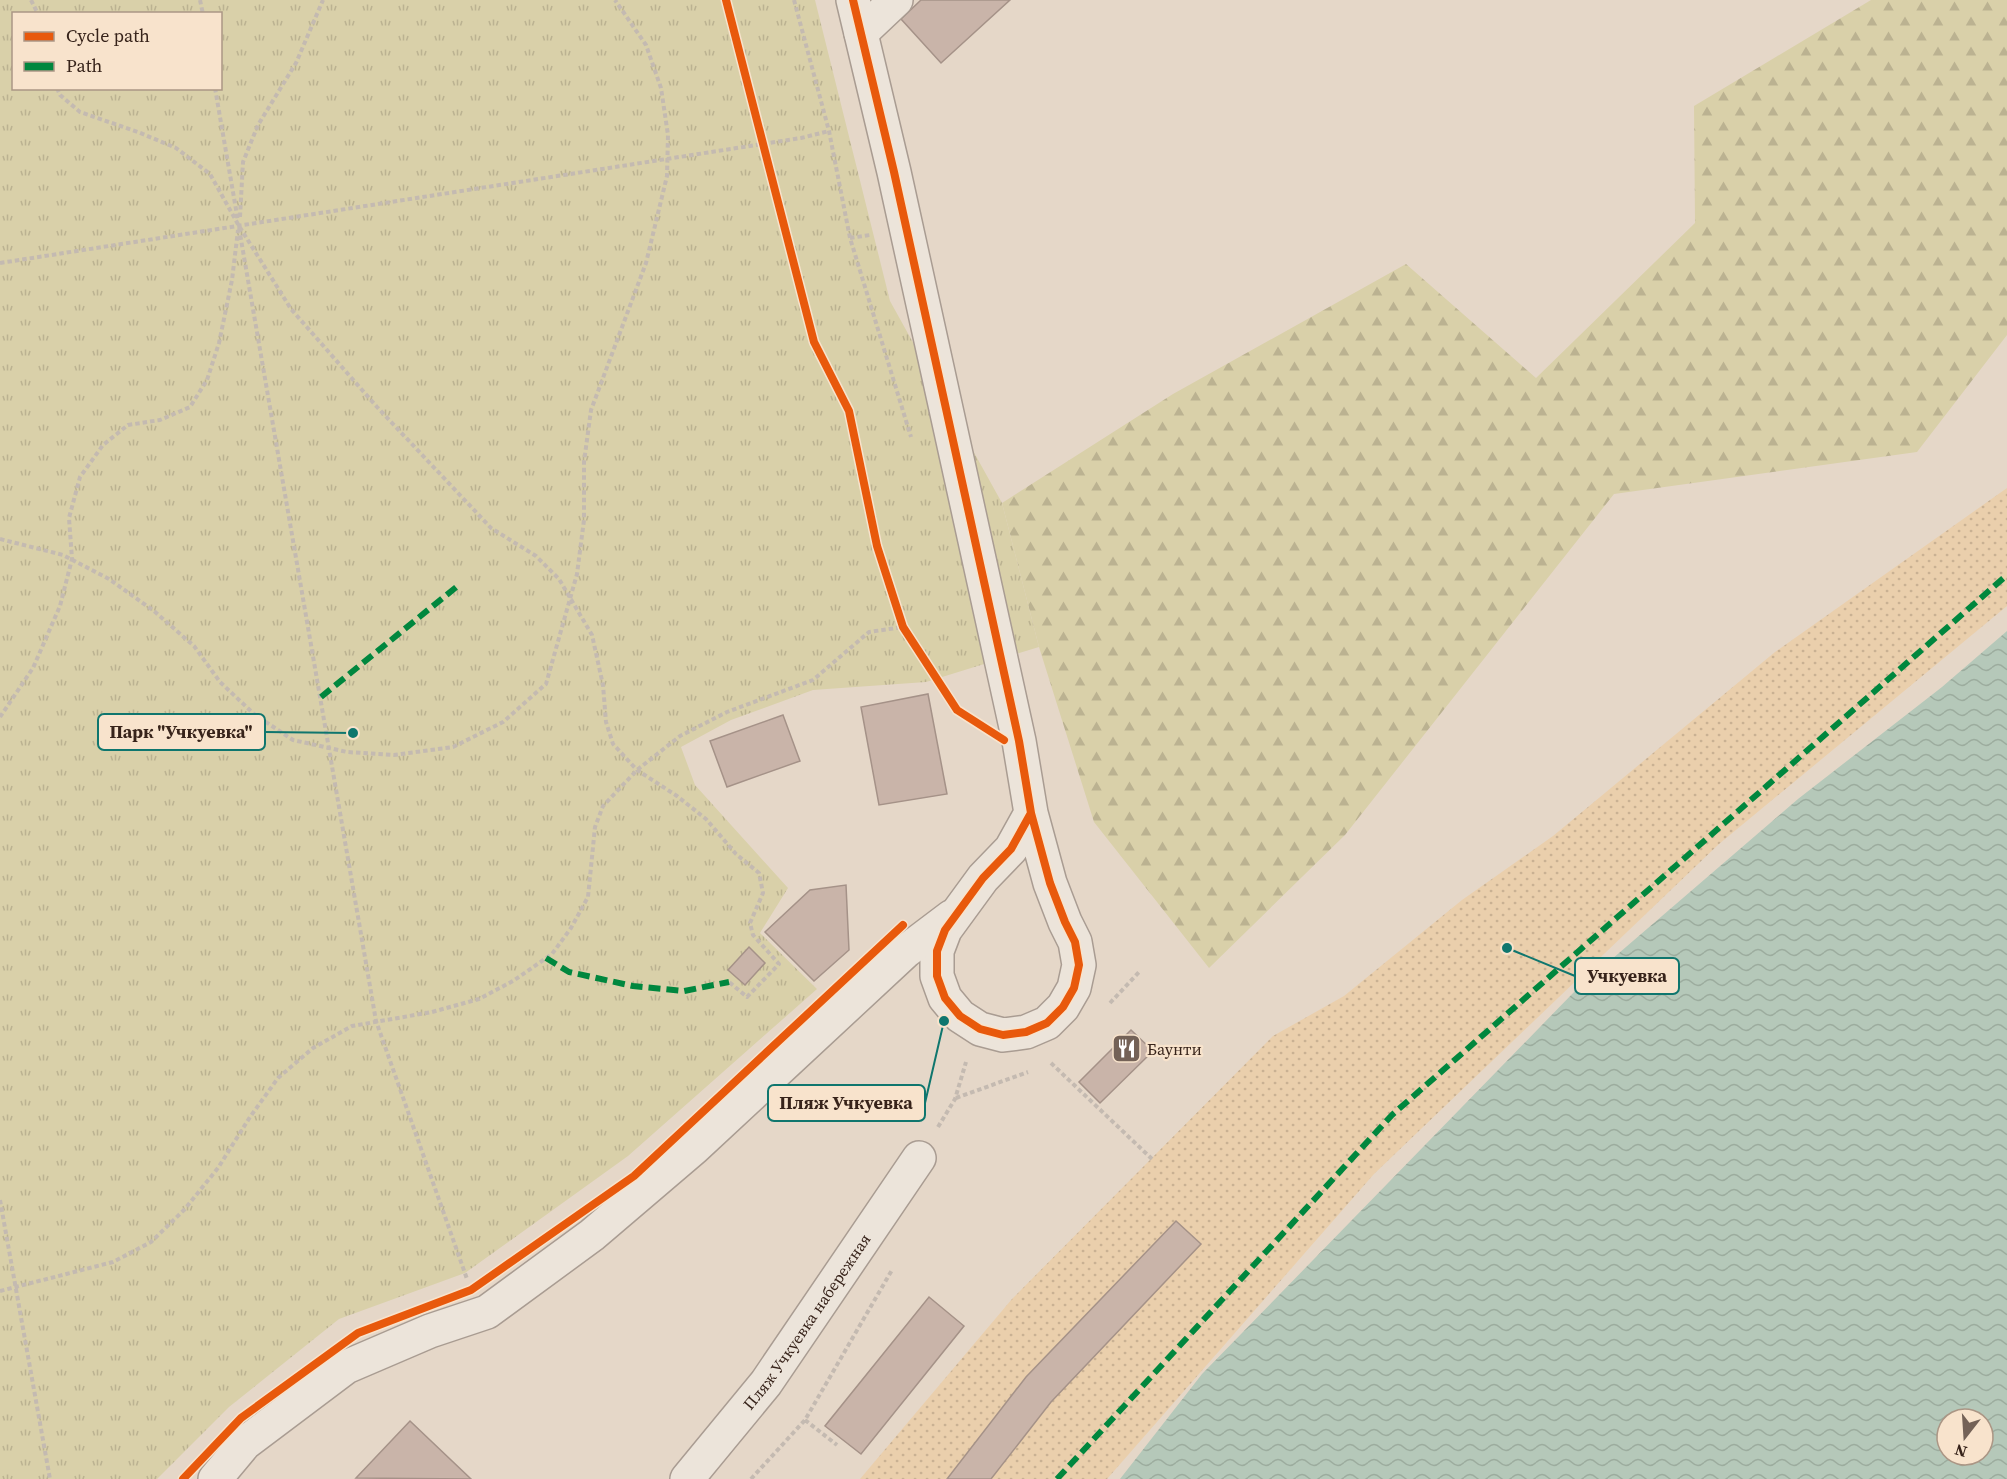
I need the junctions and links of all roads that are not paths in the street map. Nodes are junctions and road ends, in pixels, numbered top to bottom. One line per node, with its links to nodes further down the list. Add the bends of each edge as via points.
1 (853, 0): 3 (street)
2 (896, 0): 3 (street)
3 (861, 33): 4 (street, via 1019,741)
4 (1031, 813): 5 (street, via 1011,849); 5 (street, via 1050,883 1075,942 1079,965 1074,988 1063,1008 1047,1023 1026,1032 1003,1035 980,1029 960,1016 945,998 937,976 937,951)
5 (959, 910): 7 (street, via 906,951 694,1148 592,1234 487,1312 430,1331 346,1367 245,1443)
6 (920, 1158): 8 (street, Пляж Учкуевка набережная, via 766,1383)
7 (214, 1479)
8 (687, 1479)

